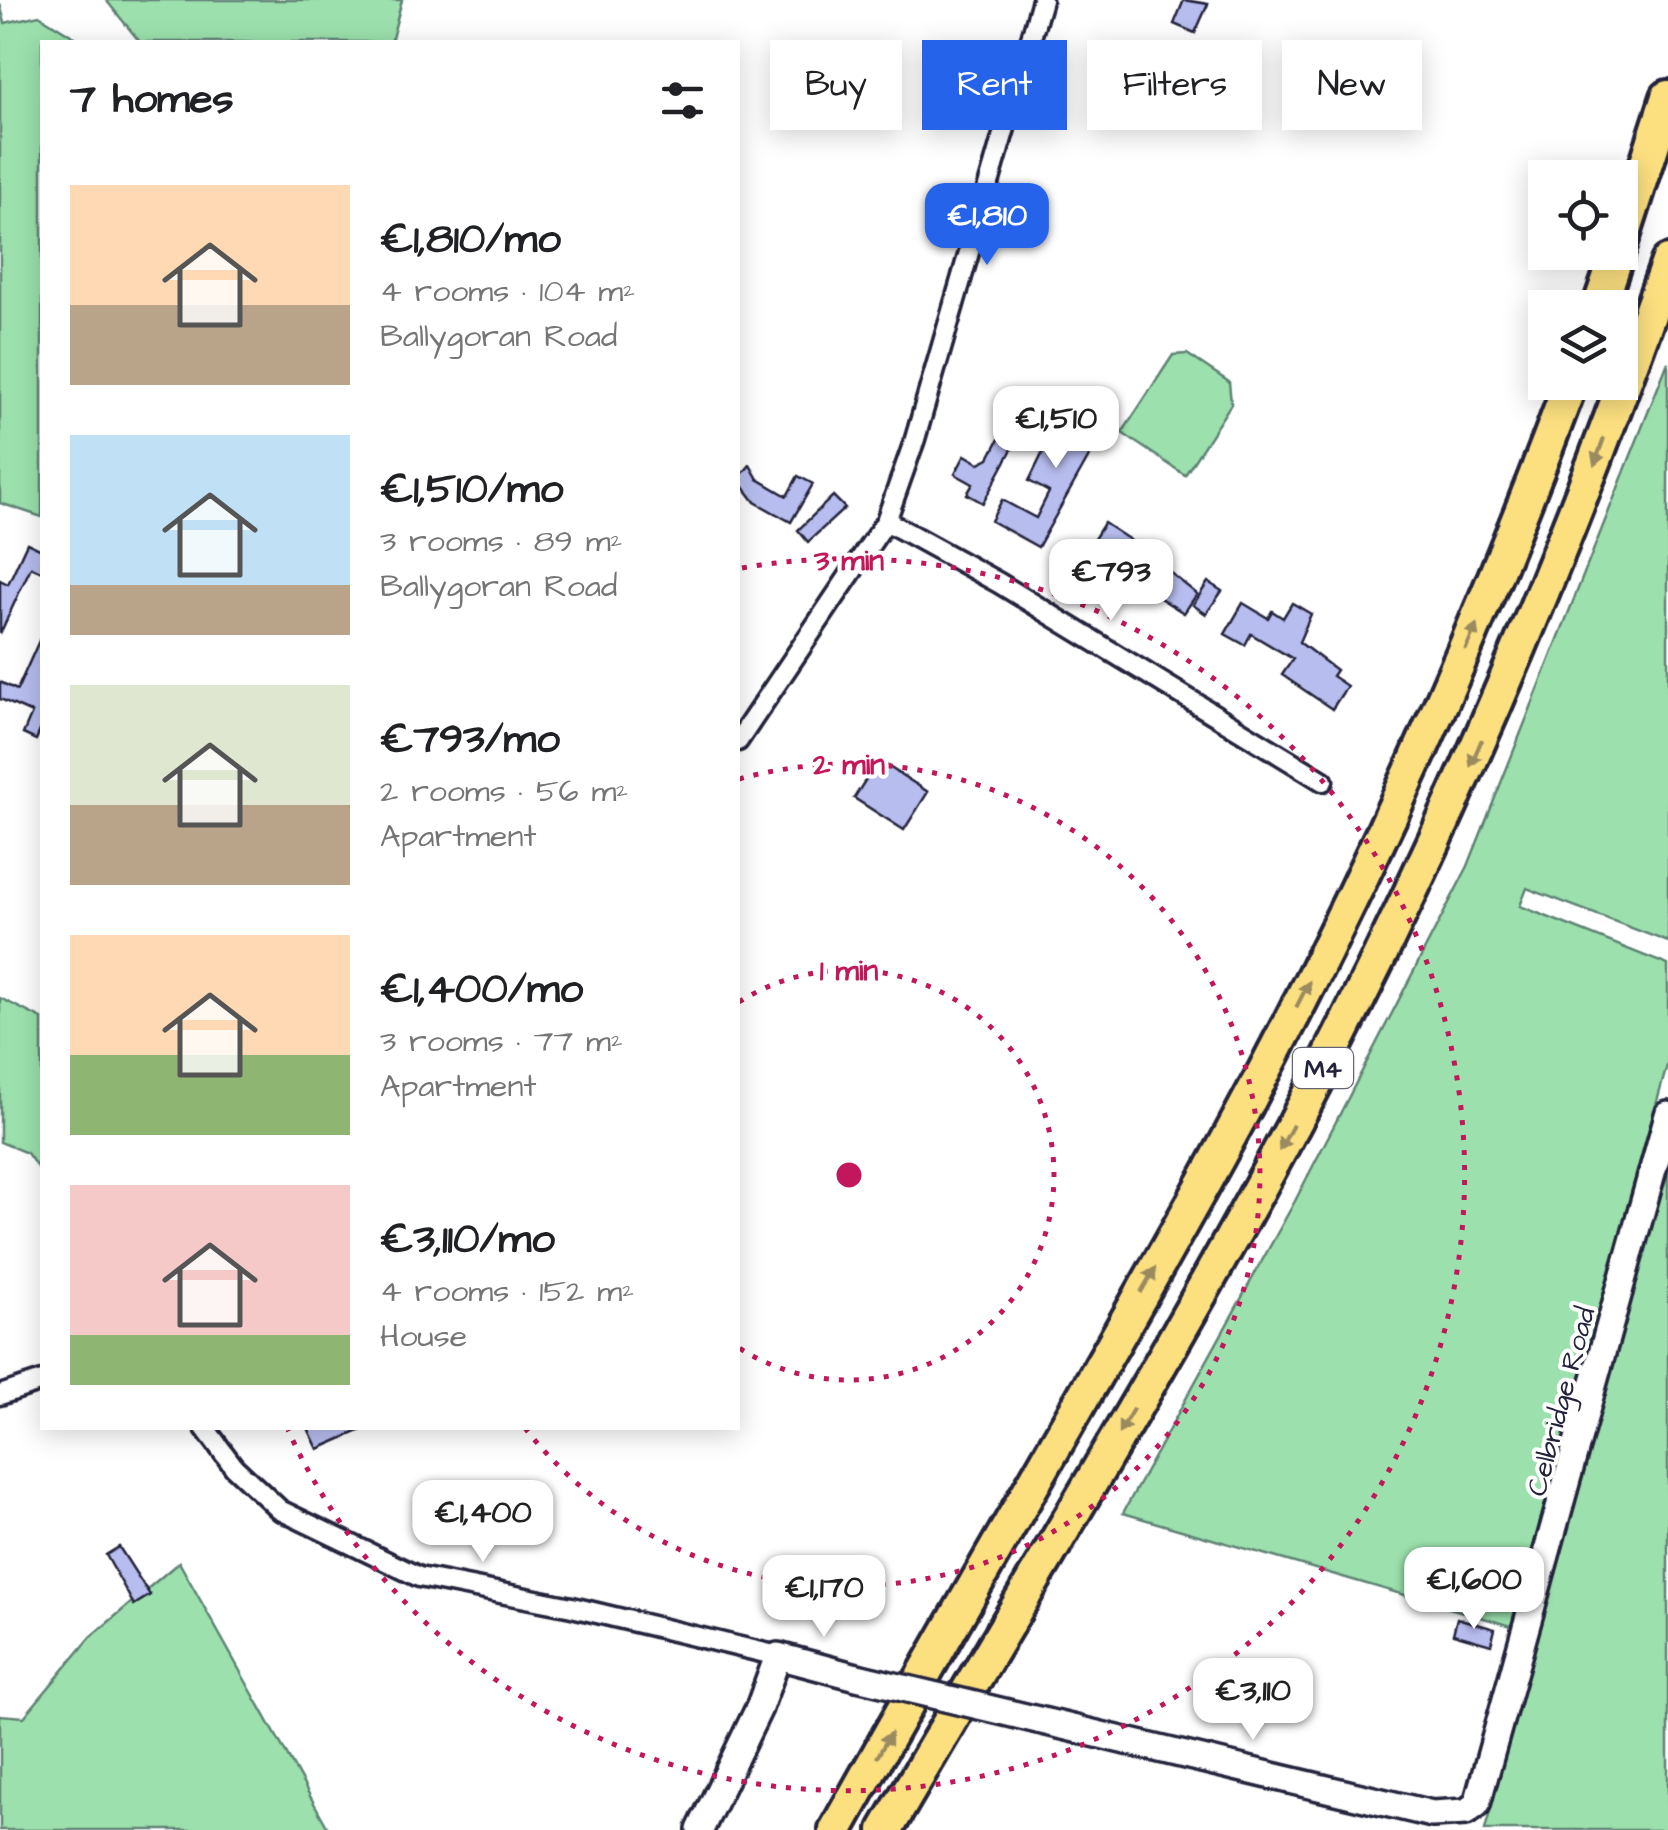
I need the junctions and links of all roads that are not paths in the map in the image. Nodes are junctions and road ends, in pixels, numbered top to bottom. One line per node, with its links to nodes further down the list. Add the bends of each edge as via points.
1 (1042, 0): 6 (street)
2 (1668, 97): 3 (highway)
3 (1638, 190)
4 (1668, 262): 17 (highway, M4, one-way to 17, via 1532,621 1390,936 1233,1237)
5 (1565, 400): 16 (highway, M4, one-way to 5, via 1227,1140 1325,951 1470,640)
6 (886, 521): 7 (street); 8 (street)
7 (740, 738)
8 (1323, 781)
9 (1668, 1115): 14 (main road, Celbridge Road, via 1484,1791)
10 (40, 1381): 11 (street)
11 (0, 1395)
12 (206, 1430): 13 (street, via 280,1510 419,1578 572,1606)
13 (778, 1656): 14 (main road, bridge); 15 (main road)
14 (1468, 1821)
15 (700, 1830)
16 (836, 1830)
17 (886, 1830)

